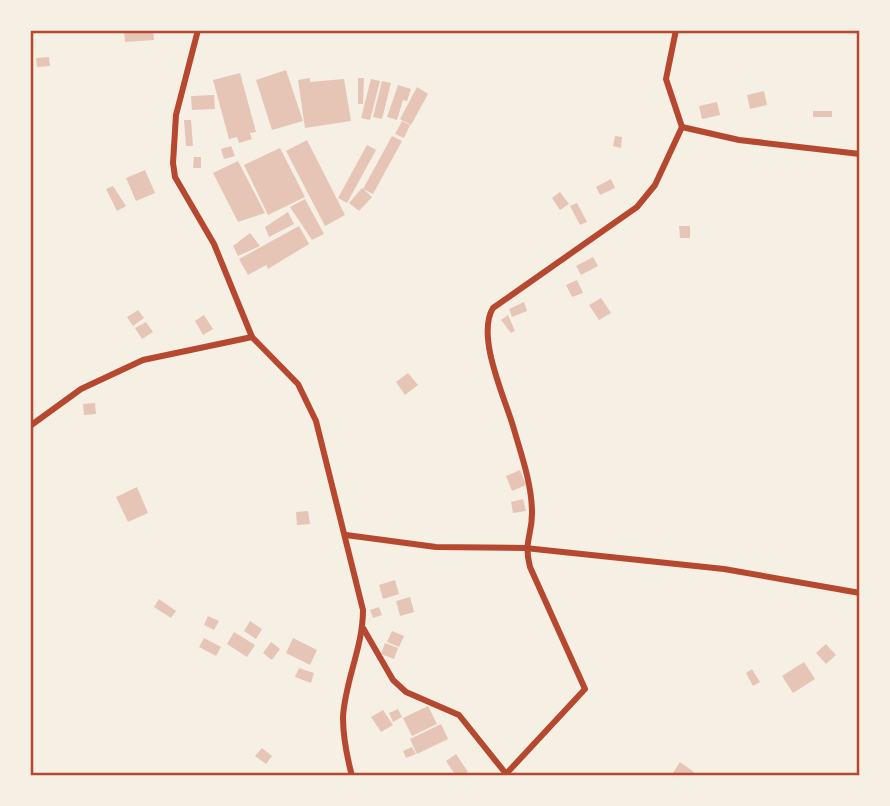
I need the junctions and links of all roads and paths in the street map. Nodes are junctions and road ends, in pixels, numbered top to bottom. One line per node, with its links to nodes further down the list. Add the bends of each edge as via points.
1 (198, 30): 5 (street, via 176,115 175,177 214,244)
2 (676, 30): 3 (street, via 666,79)
3 (682, 127): 4 (street, via 739,141); 8 (street, via 655,185 637,207 493,308 488,317 489,345 528,479 532,511)
4 (860, 154)
5 (252, 337): 6 (street, via 143,360 81,389); 7 (street, via 299,384 316,421)
6 (30, 426)
7 (346, 535): 8 (street, via 436,547); 10 (street)
8 (525, 548): 9 (street, via 724,569); 11 (street, via 542,598 586,689)
9 (860, 593)
10 (363, 628): 11 (street, via 393,680 406,692 458,715); 12 (street, via 343,715)
11 (507, 775)
12 (352, 776)

